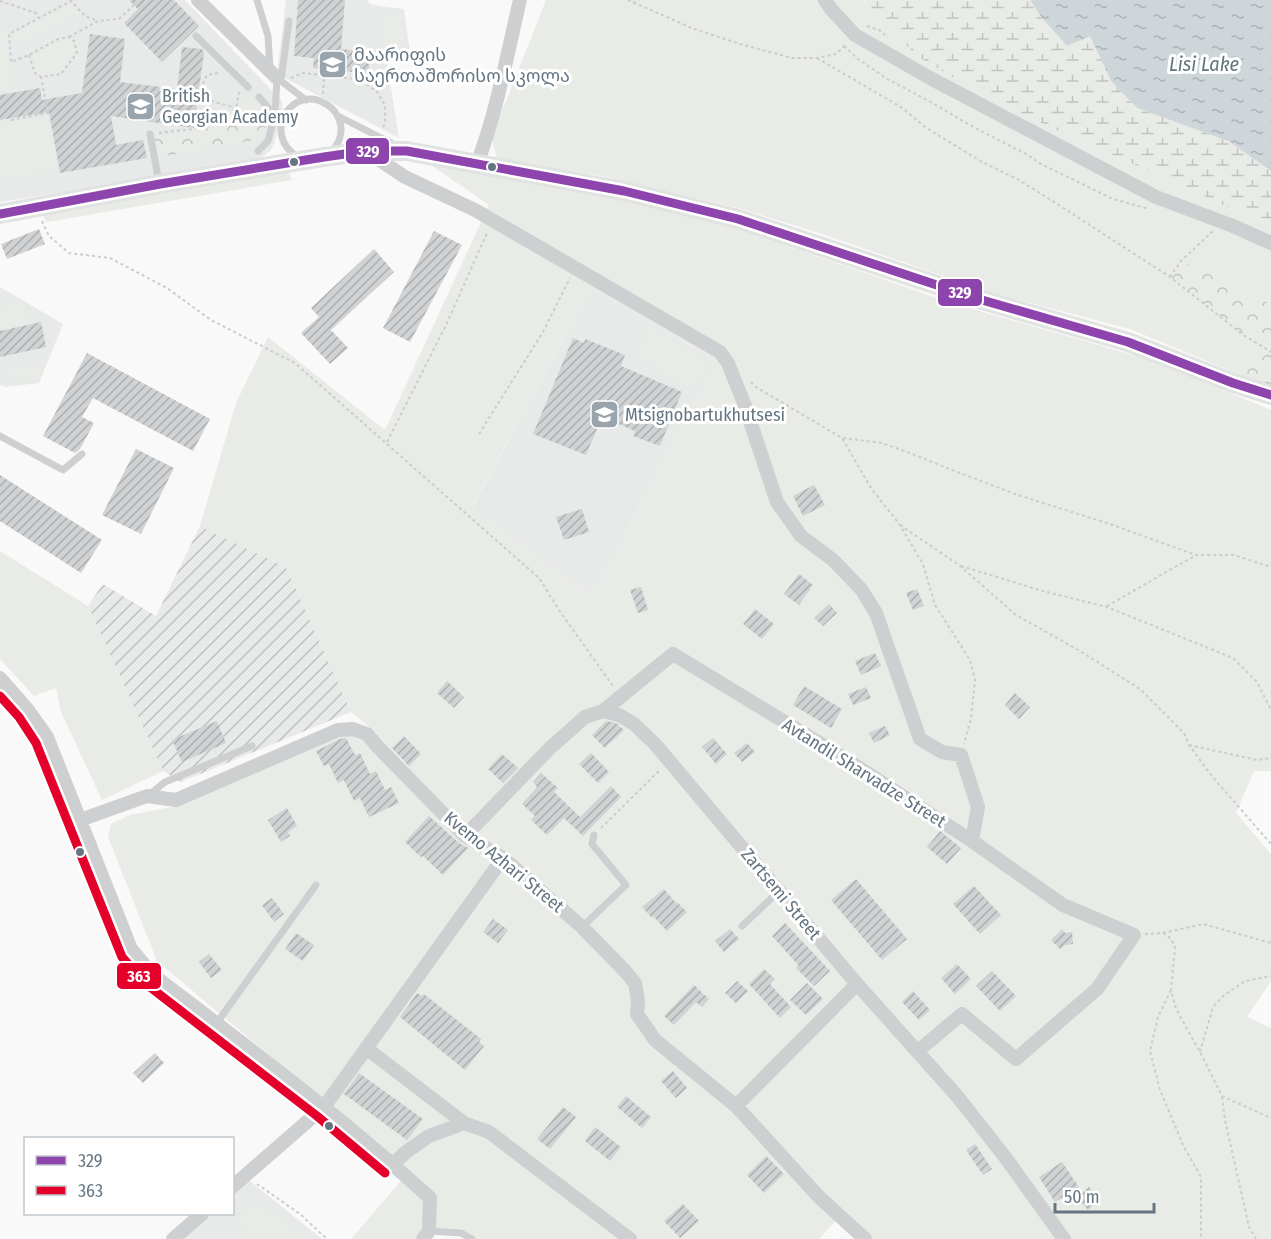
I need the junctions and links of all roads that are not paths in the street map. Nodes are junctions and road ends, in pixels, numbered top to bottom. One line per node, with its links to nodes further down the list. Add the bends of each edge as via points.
1 (198, 0): 7 (street)
2 (257, 0): 7 (lane)
3 (520, 0): 19 (street, via 487,138)
4 (825, 0): 23 (street, via 855,35 930,78 1156,197)
5 (288, 21): 7 (lane)
6 (196, 36): 8 (lane)
7 (278, 78): 10 (lane); 11 (lane)
8 (248, 87)
9 (259, 97): 11 (lane)
10 (306, 100): 12 (lane, via 318,100); 13 (lane, via 287,111)
11 (275, 114): 13 (lane); 15 (lane, via 268,141)
12 (338, 116): 17 (lane); 18 (lane, via 338,142)
13 (280, 133): 18 (lane, via 290,152 300,158)
14 (150, 134): 20 (lane)
15 (258, 151)
16 (366, 151): 17 (main road); 18 (main road); 34 (street, via 405,177 475,210 720,352 745,406 777,502 801,536 833,560 861,589 876,614 920,739 942,752 961,755 978,807)
17 (407, 151): 19 (main road)
18 (317, 159): 20 (main road)
19 (477, 164): 24 (main road, via 624,191 738,219 982,300 1128,342)
20 (160, 184): 21 (main road)
21 (7, 213): 22 (main road)
22 (0, 226)
23 (1271, 243)
24 (1271, 395)
25 (0, 436): 26 (lane, via 63,470)
26 (82, 454)
27 (0, 678): 31 (street, via 47,737)
28 (603, 711): 33 (street, via 585,717 549,749); 34 (street, Avtandil Sharvadze Street, via 672,654 844,758); 37 (street, Zartsemi Street, via 634,724 655,744)
29 (252, 746): 30 (lane, via 165,782)
30 (147, 796): 31 (street, Kvemo Azhari Street); 33 (street, Kvemo Azhari Street, via 176,800 338,730 353,729 367,734)
31 (80, 820): 41 (street, via 131,949 153,975)
32 (594, 835): 39 (lane, via 592,844 626,885)
33 (465, 836): 35 (street, Kvemo Azhari Street)
34 (972, 842): 43 (street, Avtandil Sharvadze Street, via 1063,904 1134,935 1097,989 1016,1059 962,1014)
35 (503, 858): 39 (street, Kvemo Azhari Street); 42 (street)
36 (316, 885): 41 (lane)
37 (779, 891): 38 (lane); 40 (street, Zartsemi Street)
38 (742, 926)
39 (582, 927): 44 (street, Kvemo Azhari Street, via 635,982 637,1014 655,1040)
40 (857, 984): 43 (street, Zartsemi Street); 44 (street)
41 (216, 1024): 45 (street)
42 (366, 1048): 45 (street); 46 (street)
43 (918, 1051): 55 (street, Zartsemi Street, via 1005,1156)
44 (736, 1106): 54 (street, Kvemo Azhari Street, via 819,1197)
45 (324, 1107): 47 (street); 48 (street)
46 (464, 1123): 47 (street, via 429,1136); 53 (street, via 489,1132)
47 (393, 1164): 50 (street, via 430,1198)
48 (234, 1185)
49 (201, 1215): 51 (street)
50 (426, 1235): 52 (lane, via 460,1233)
51 (173, 1239)
52 (472, 1239)
53 (630, 1239)
54 (865, 1239)
55 (1064, 1239)

